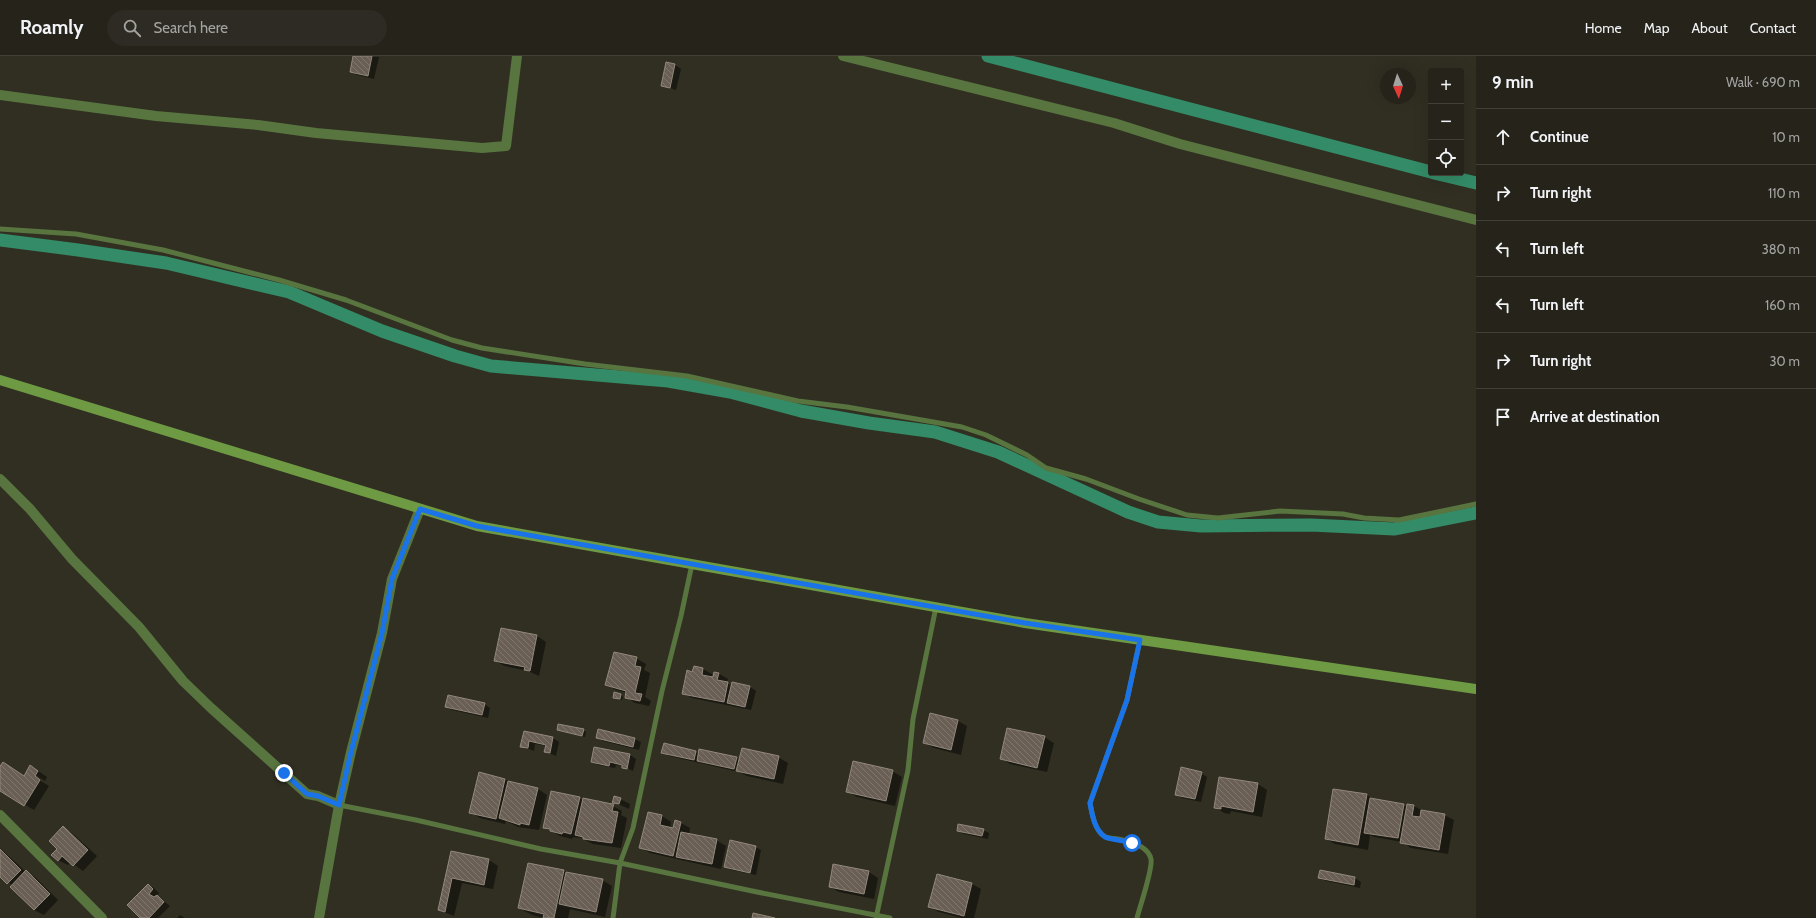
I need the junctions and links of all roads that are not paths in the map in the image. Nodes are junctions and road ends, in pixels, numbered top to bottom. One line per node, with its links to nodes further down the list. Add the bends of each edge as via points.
1 (517, 56): 3 (street, via 506,146 482,148 316,134)
2 (843, 56): 4 (street, via 1107,122 1195,148)
3 (0, 95)
4 (1476, 220)
5 (0, 229): 8 (lane, via 76,234 163,250 346,300 452,340 482,348 687,376 798,401 962,428 986,435 1046,468 1187,514 1218,518 1280,511 1399,520)
6 (0, 380): 9 (main road)
7 (0, 479): 14 (street, via 30,509 72,559 125,611 183,681 211,708 307,794)
8 (1476, 504)
9 (420, 509): 10 (main road, via 477,526); 14 (street, via 392,579 382,633)
10 (692, 564): 11 (main road); 16 (lane, via 633,828)
11 (936, 607): 12 (main road); 17 (lane, via 913,719 908,770)
12 (1140, 640): 13 (main road); 22 (lane, via 1127,700 1090,803 1092,817 1105,837 1139,846 1147,851 1151,859)
13 (1476, 689)
14 (339, 805): 16 (lane, via 541,849); 19 (street)
15 (0, 815): 18 (street)
16 (620, 863): 17 (lane); 20 (lane)
17 (877, 916): 21 (lane)
18 (102, 918)
19 (319, 918)
20 (613, 918)
21 (890, 918)
22 (1137, 918)

